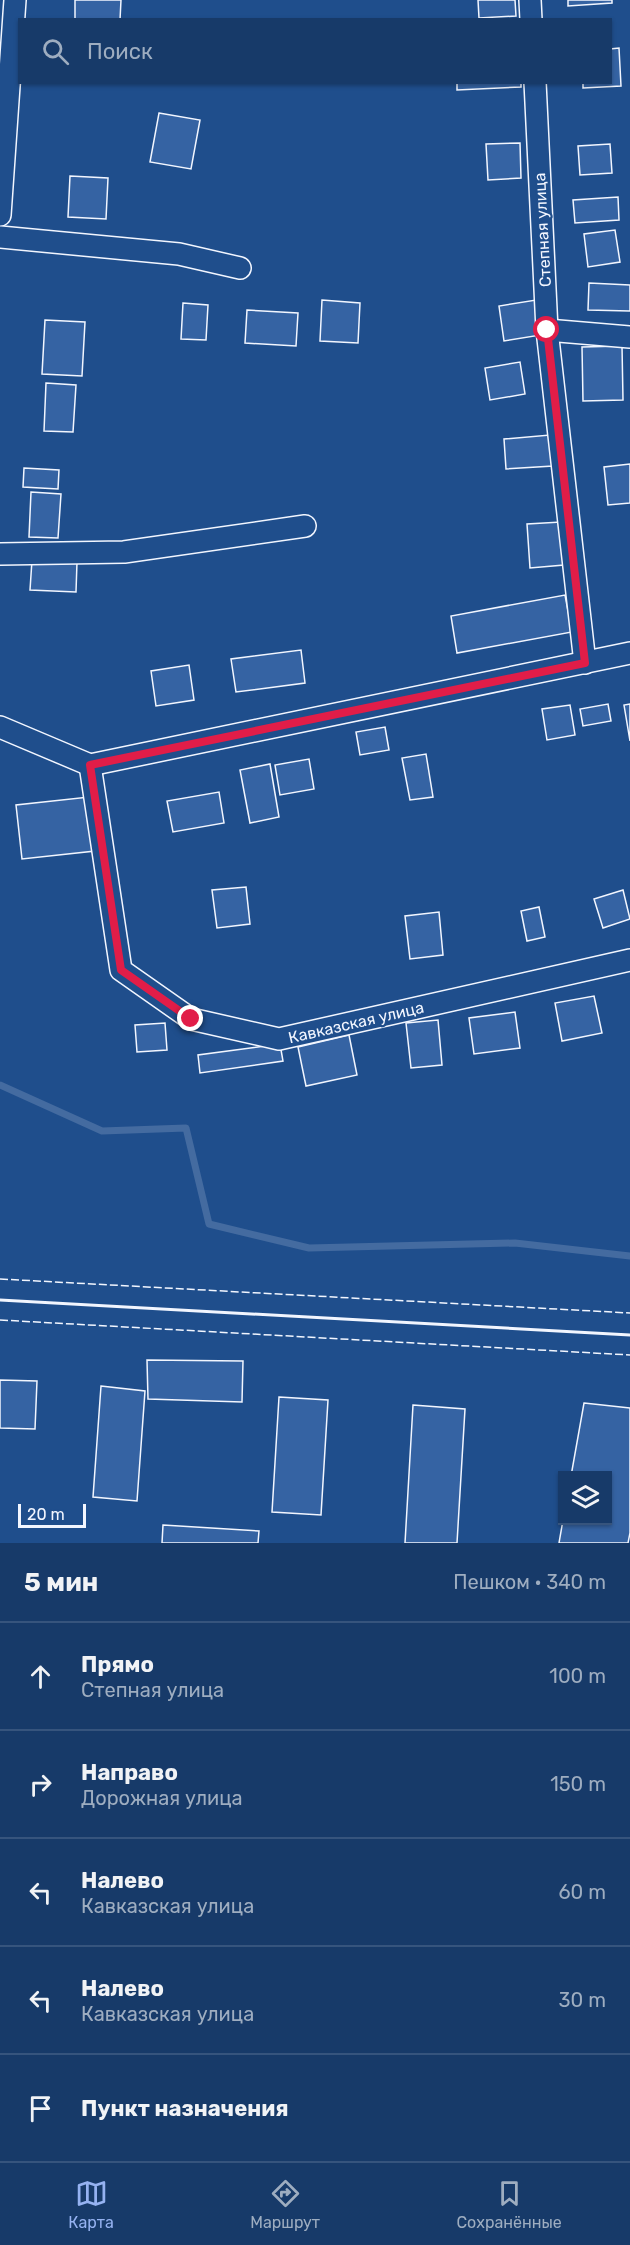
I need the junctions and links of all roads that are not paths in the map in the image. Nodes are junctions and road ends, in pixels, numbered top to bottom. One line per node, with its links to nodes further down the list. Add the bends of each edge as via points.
1 (15, 0): 5 (street)
2 (530, 0): 3 (street)
3 (531, 18)
4 (535, 84): 8 (street, Степная улица)
5 (0, 215)
6 (0, 237): 7 (street, via 179,254)
7 (240, 268)
8 (547, 330): 9 (street); 13 (street, Степная улица)
9 (630, 337)
10 (305, 526): 11 (street, via 124,552)
11 (0, 554)
12 (630, 653): 13 (street)
13 (585, 663): 15 (street)
14 (0, 727): 15 (street)
15 (90, 765): 16 (street, Кавказская улица, via 121,970 191,1019 279,1039)
16 (630, 960)

